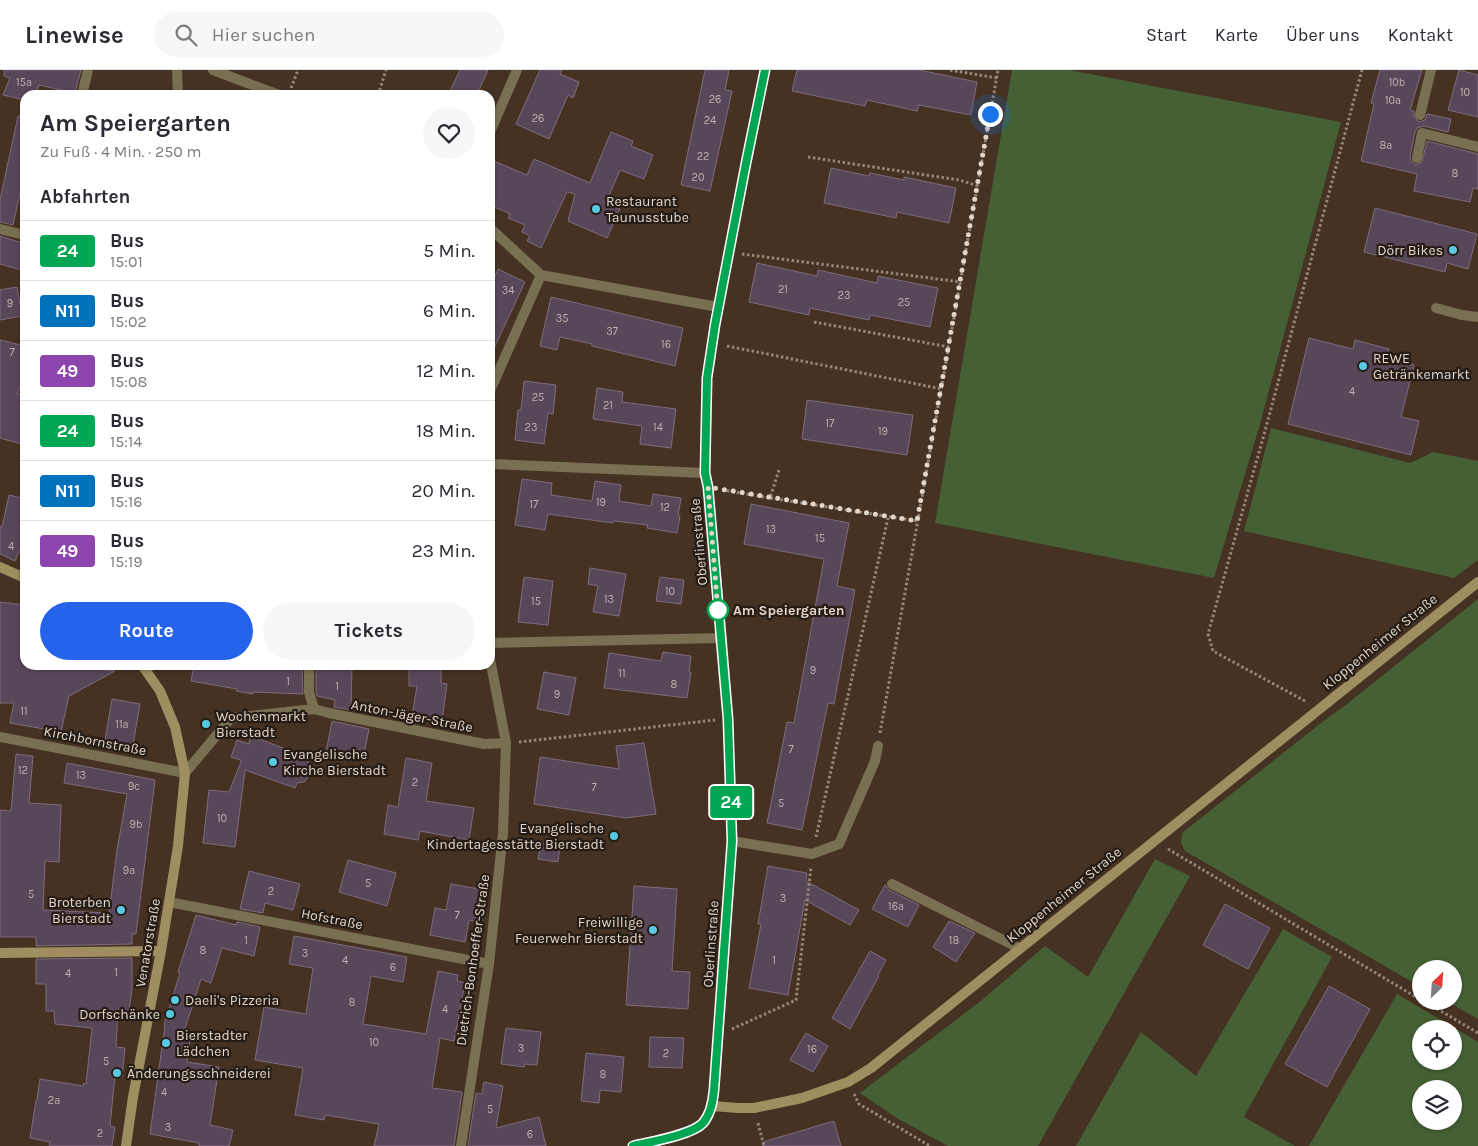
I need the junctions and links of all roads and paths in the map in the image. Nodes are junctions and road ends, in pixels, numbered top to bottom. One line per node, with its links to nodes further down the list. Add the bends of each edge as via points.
1 (88, 70): 13 (street)
2 (178, 70): 14 (street)
3 (213, 70): 15 (street)
4 (298, 70): 16 (path)
5 (386, 70): 17 (path)
6 (517, 70): 19 (street)
7 (765, 70): 27 (street, Oberlinstraße)
8 (950, 70): 12 (path)
9 (998, 70): 12 (path)
10 (1362, 70): 54 (path, via 1208,634 1213,651)
11 (1431, 70): 18 (street)
12 (997, 78): 23 (path)
13 (83, 90)
14 (178, 90)
15 (266, 90)
16 (290, 90)
17 (380, 90)
18 (1420, 115)
19 (495, 121)
20 (1478, 147): 22 (street, via 1422,133)
21 (808, 157): 23 (path, via 959,180)
22 (1417, 158)
23 (978, 186): 29 (path)
24 (0, 229): 26 (street)
25 (495, 232): 28 (street)
26 (20, 233)
27 (729, 252): 29 (path); 30 (street, Oberlinstraße)
28 (542, 274): 30 (street); 36 (street)
29 (961, 282): 35 (path)
30 (718, 307): 34 (street, Oberlinstraße)
31 (1436, 308): 32 (street)
32 (1478, 317)
33 (814, 322): 35 (path)
34 (712, 343): 37 (path); 40 (street, Oberlinstraße, via 707,378)
35 (949, 347): 37 (path)
36 (495, 380)
37 (942, 390): 44 (path)
38 (495, 464): 40 (street)
39 (779, 470): 42 (path)
40 (705, 473): 41 (street, Oberlinstraße)
41 (708, 487): 42 (path); 48 (street, Oberlinstraße)
42 (770, 498): 43 (path)
43 (888, 518): 44 (path); 62 (path)
44 (917, 521): 58 (path)
45 (0, 567): 46 (street)
46 (20, 576)
47 (1478, 582): 54 (street, Kloppenheimer Straße)
48 (722, 638): 49 (street); 55 (street, Oberlinstraße)
49 (495, 643)
50 (145, 670): 59 (street, Venatorstraße, via 160,692 175,727)
51 (309, 670): 53 (street)
52 (492, 670): 57 (street, Dietrich-Bonhoeffer-Straße)
53 (314, 709): 57 (street, Anton-Jäger-Straße, via 484,744); 59 (street, via 231,718)
54 (1319, 709): 61 (street, Kloppenheimer Straße)
55 (728, 719): 57 (path); 60 (street, Oberlinstraße)
56 (0, 737): 59 (street, Kirchbornstraße)
57 (506, 743): 68 (street, Dietrich-Bonhoeffer-Straße, via 503,834)
58 (878, 746): 62 (street, via 876,761 839,844)
59 (185, 773): 64 (street, Venatorstraße)
60 (732, 841): 62 (street); 72 (street, Oberlinstraße)
61 (1154, 841): 65 (street, Kloppenheimer Straße); 69 (path)
62 (812, 854): 72 (path, via 796,1000)
63 (892, 884): 65 (street)
64 (169, 902): 66 (street, Venatorstraße); 68 (street, Hofstraße)
65 (1019, 948): 73 (street, Kloppenheimer Straße, via 871,1068)
66 (161, 951): 67 (street); 76 (street, Venatorstraße)
67 (0, 953)
68 (489, 964): 77 (street, Dietrich-Bonhoeffer-Straße)
69 (1412, 993)
70 (1440, 1010): 71 (path)
71 (1478, 1033)
72 (718, 1036): 74 (street, Oberlinstraße)
73 (848, 1082): 75 (street, Kloppenheimer Straße, via 802,1098); 80 (path, via 859,1104)
74 (712, 1106): 75 (street, Kloppenheimer Straße); 78 (street, via 696,1129)
75 (754, 1108): 79 (path)
76 (126, 1146)
77 (461, 1146)
78 (633, 1146)
79 (764, 1146)
80 (930, 1146)

